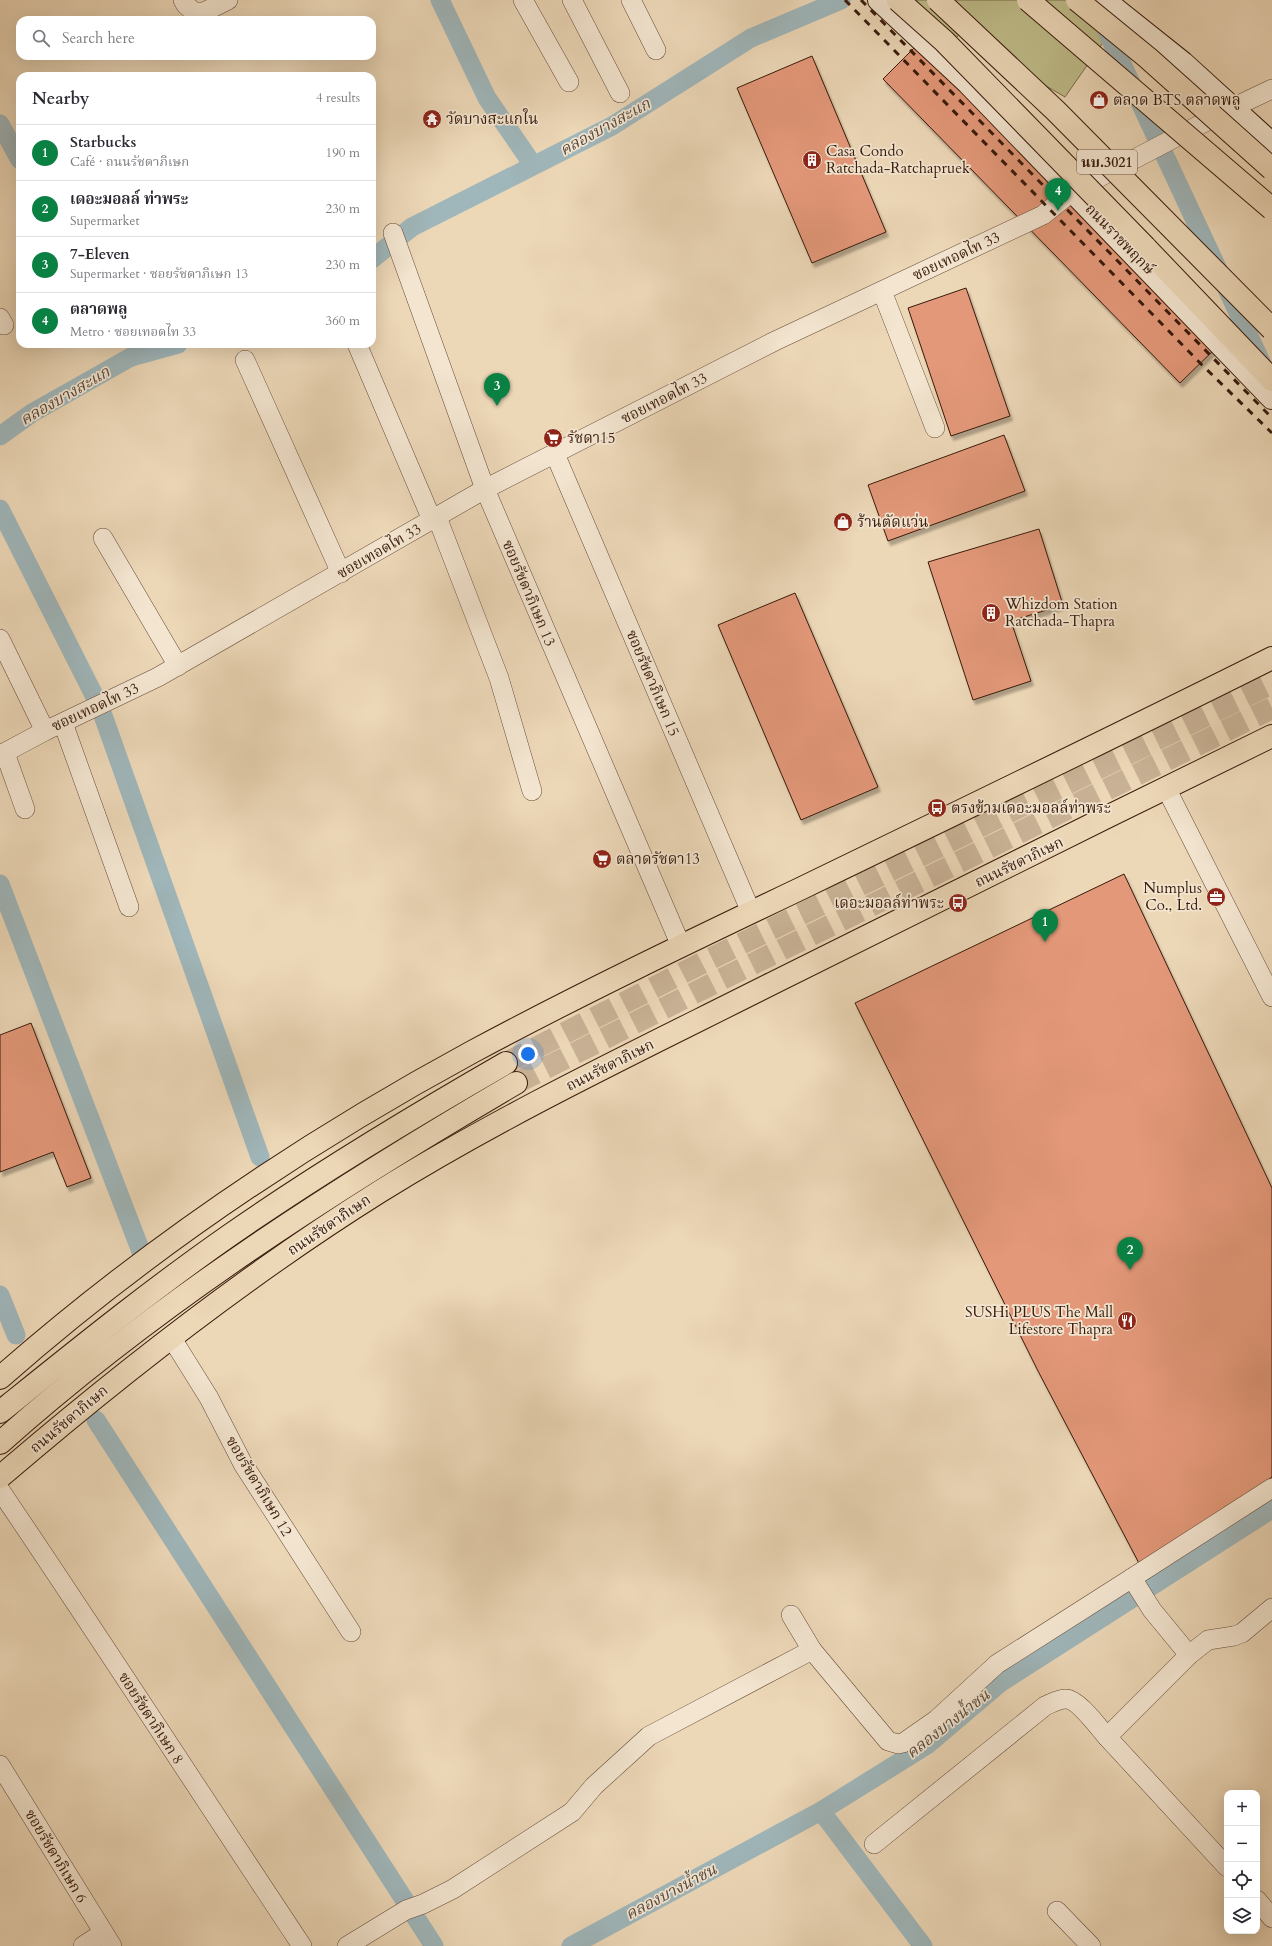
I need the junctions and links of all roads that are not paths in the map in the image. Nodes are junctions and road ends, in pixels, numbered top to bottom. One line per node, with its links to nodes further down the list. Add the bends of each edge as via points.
1 (183, 0): 2 (street, via 194,12 204,12)
2 (228, 0)
3 (523, 0): 12 (street)
4 (572, 0): 14 (street)
5 (631, 0): 11 (street)
6 (938, 0): 22 (main road, นบ.3021, bridge, via 1056,110)
7 (1028, 0): 19 (main road, bridge)
8 (1077, 0): 17 (main road, bridge, via 1148,58)
9 (1104, 0): 15 (main road, via 1183,63)
10 (887, 1): 18 (main road, ถนนราชพฤกษ์ / นบ.3021); 25 (main road, bridge, via 944,41)
11 (656, 50)
12 (569, 82)
13 (1272, 89): 15 (street, ซอยเทอดไท 33)
14 (620, 93)
15 (1232, 108): 16 (main road); 18 (street, ซอยเทอดไท 33)
16 (1272, 144)
17 (1272, 169)
18 (1073, 191): 21 (street, ซอยเทอดไท 33, via 1043,215); 26 (main road, ถนนราชพฤกษ์ / นบ.3021)
19 (1272, 209)
20 (393, 233): 29 (street, ซอยรัชดาภิเษก 13)
21 (882, 291): 27 (street); 28 (street, ซอยเทอดไท 33, via 775,341)
22 (1272, 329)
23 (359, 348): 30 (street)
24 (245, 360): 32 (street)
25 (1272, 380)
26 (1272, 398)
27 (935, 428)
28 (555, 454): 29 (street, ซอยเทอดไท 33); 44 (street, ซอยรัชดาภิเษก 15)
29 (485, 490): 30 (street, ซอยเทอดไท 33); 45 (street, ซอยรัชดาภิเษก 13)
30 (434, 519): 32 (street, ซอยเทอดไท 33); 41 (street, via 499,678)
31 (103, 538): 35 (street)
32 (341, 573): 35 (street, ซอยเทอดไท 33)
33 (0, 639): 37 (street)
34 (1272, 658): 44 (main road)
35 (178, 666): 36 (street, ซอยเทอดไท 33)
36 (63, 723): 37 (street, ซอยเทอดไท 33); 43 (street)
37 (45, 731): 39 (street, ซอยเทอดไท 33)
38 (1272, 736): 40 (main road, ถนนรัชดาภิเษก)
39 (2, 754): 42 (street)
40 (1166, 788): 46 (street); 49 (main road, ถนนรัชดาภิเษก, via 565,1087 494,1125 409,1174 324,1228)
41 (532, 791)
42 (25, 810)
43 (129, 907)
44 (751, 912): 45 (main road)
45 (681, 946): 50 (main road, via 470,1054 333,1132 196,1224 42,1341)
46 (1272, 997)
47 (506, 1063): 51 (main road, via 411,1118 231,1235 149,1294)
48 (516, 1083): 52 (main road, via 336,1191 241,1255 74,1381)
49 (171, 1338): 53 (main road, ถนนรัชดาภิเษก, via 96,1396); 59 (street, ซอยรัชดาภิเษก 12, via 209,1398 243,1464)
50 (0, 1378)
51 (0, 1412)
52 (0, 1443)
53 (0, 1478)
54 (1272, 1488): 56 (street)
55 (0, 1490): 71 (street, ซอยรัชดาภิเษก 8)
56 (1134, 1582): 60 (street, via 997,1664 936,1720 903,1743 888,1740); 61 (street, via 1152,1610)
57 (1272, 1608): 61 (street, via 1242,1633 1208,1640)
58 (792, 1615): 60 (street)
59 (351, 1632)
60 (812, 1650): 72 (street, via 649,1736 594,1786 572,1812 453,1890 410,1908)
61 (1189, 1655): 62 (street)
62 (1107, 1737): 64 (street, via 1075,1702 1067,1699 1045,1706); 65 (street)
63 (0, 1765): 69 (street, ซอยรัชดาภิเษก 6)
64 (874, 1844)
65 (1224, 1864)
66 (1260, 1904): 68 (street)
67 (1057, 1911): 73 (street)
68 (1272, 1918)
69 (107, 1940): 70 (street)
70 (82, 1946)
71 (302, 1946)
72 (346, 1946)
73 (1091, 1946)

